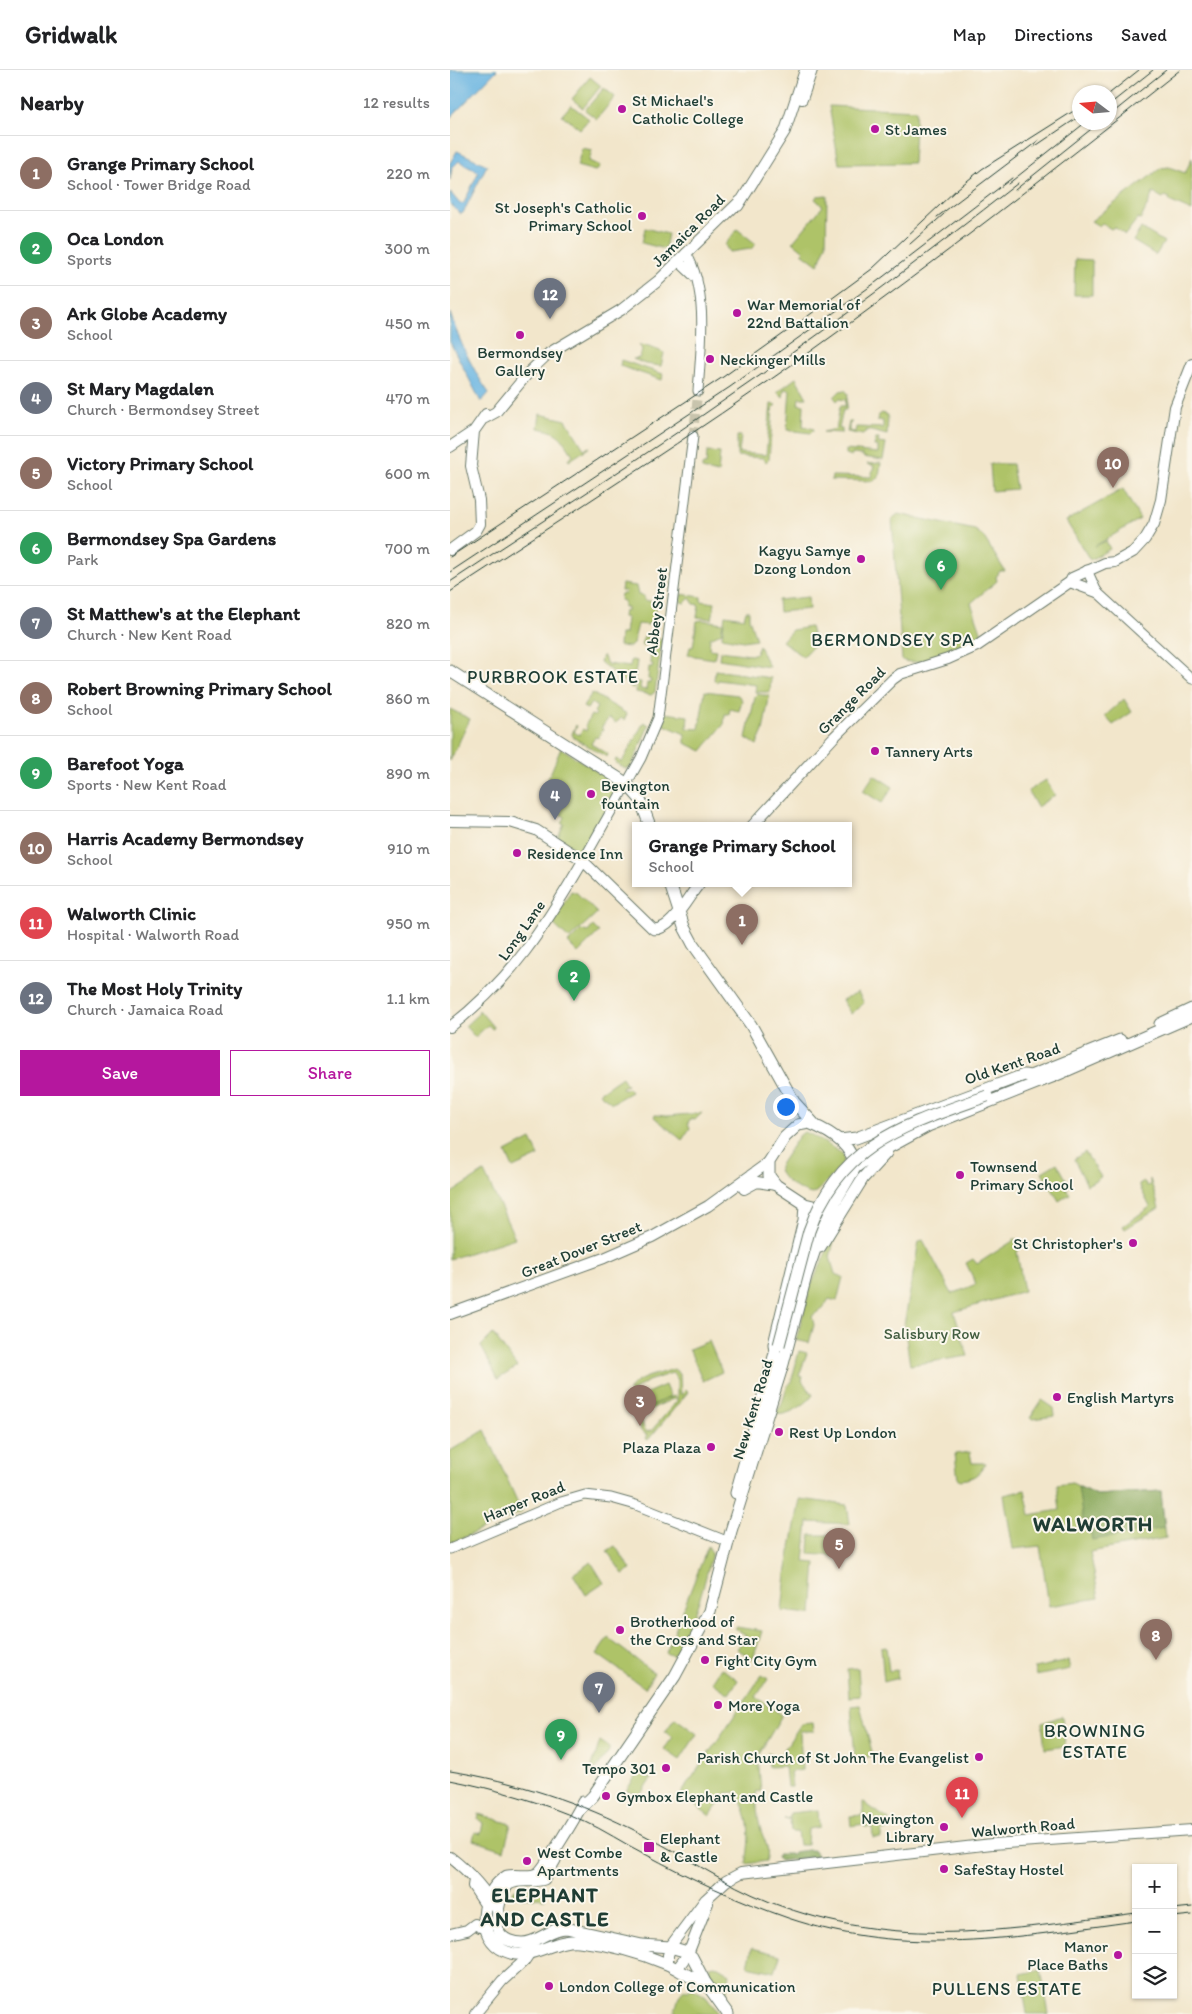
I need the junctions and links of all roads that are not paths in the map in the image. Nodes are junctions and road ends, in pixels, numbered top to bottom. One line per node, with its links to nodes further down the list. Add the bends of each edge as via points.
1 (805, 70): 3 (main road, Jamaica Road)
2 (812, 70): 3 (main road, Jamaica Road, via 801,103)
3 (794, 109): 4 (main road, Jamaica Road, via 778,145 740,201)
4 (684, 260): 6 (main road, via 697,279 701,294); 7 (main road, Jamaica Road, via 608,318 528,366)
5 (1192, 364): 11 (main road, Grange Road, via 1175,407 1154,524 1133,552)
6 (698, 391)
7 (474, 431): 9 (main road); 10 (main road, via 471,466 481,519 478,528)
8 (693, 436): 16 (main road, Abbey Street, via 659,711 651,738)
9 (450, 447)
10 (450, 550)
11 (1088, 573): 12 (main road, Grange Road); 13 (main road)
12 (1073, 582): 13 (main road); 19 (main road, Grange Road, via 978,646 893,679)
13 (1097, 592): 15 (main road)
14 (450, 671): 16 (highway)
15 (1192, 679)
16 (626, 783): 18 (highway, via 640,799); 20 (main road, Abbey Street)
17 (450, 821): 20 (main road, via 523,825 552,839)
18 (649, 822)
19 (756, 822)
20 (583, 861): 23 (main road, via 651,928 664,928); 27 (main road, Long Lane, via 525,954 477,1006)
21 (671, 887): 23 (highway)
22 (694, 887): 23 (main road)
23 (679, 911): 29 (highway, via 696,950 751,1025)
24 (1192, 1009): 26 (highway, Old Kent Road)
25 (1192, 1016): 26 (highway, Old Kent Road)
26 (1176, 1021): 28 (highway, Old Kent Road); 33 (highway, Old Kent Road, via 1031,1086 928,1126)
27 (450, 1027)
28 (1030, 1076): 32 (highway, Old Kent Road, via 1024,1075 856,1138); 42 (highway, bridge, via 1025,1081 886,1135 859,1154 840,1174 815,1214)
29 (795, 1103): 30 (highway); 31 (highway)
30 (816, 1126): 31 (highway, via 803,1123); 32 (highway)
31 (785, 1137): 34 (highway)
32 (840, 1140): 35 (highway, via 851,1154)
33 (886, 1148): 35 (highway, Old Kent Road, via 874,1152); 40 (highway, via 886,1153 863,1178)
34 (768, 1162): 36 (highway, via 770,1176); 37 (main road, Great Dover Street)
35 (855, 1168): 38 (highway)
36 (776, 1185): 37 (main road, Great Dover Street, via 756,1182); 39 (highway)
37 (718, 1200): 41 (main road, Great Dover Street, via 673,1227 609,1256)
38 (835, 1202): 39 (highway, via 821,1208); 40 (highway, New Kent Road)
39 (805, 1204): 42 (highway, New Kent Road, via 774,1344)
40 (810, 1263): 45 (highway, New Kent Road, via 710,1611)
41 (450, 1314)
42 (777, 1349): 43 (highway, New Kent Road)
43 (724, 1540): 44 (main road, Harper Road, via 636,1505 585,1495); 45 (highway, New Kent Road)
44 (450, 1549)
45 (702, 1627): 48 (highway, New Kent Road, via 586,1796 557,1848 539,1872)
46 (1192, 1830): 49 (main road, Walworth Road, via 992,1844 748,1872 730,1878)
47 (450, 1857): 50 (main road, via 463,1866 474,1880 473,1886)
48 (528, 1878): 50 (highway, via 504,1877); 51 (highway, via 508,1886 501,1896)
49 (714, 1892): 56 (main road, Walworth Road); 58 (main road, Walworth Road)
50 (488, 1901): 51 (main road); 53 (highway)
51 (498, 1912): 52 (highway)
52 (498, 1924): 53 (main road); 55 (highway, via 504,1938)
53 (482, 1926): 54 (main road, via 470,1925 467,1930); 57 (highway, via 498,1947 512,1954)
54 (450, 1934)
55 (522, 1943): 56 (highway, via 537,1940 555,1929 566,1928 634,1944); 57 (main road)
56 (666, 1947): 58 (highway); 59 (main road, Walworth Road)
57 (529, 1954): 59 (highway, via 555,1943 575,1941); 61 (main road)
58 (688, 1954): 59 (main road, Walworth Road); 60 (highway)
59 (668, 1965): 60 (highway, via 695,1980)
60 (703, 1978): 62 (highway)
61 (475, 2014)
62 (728, 2014)

